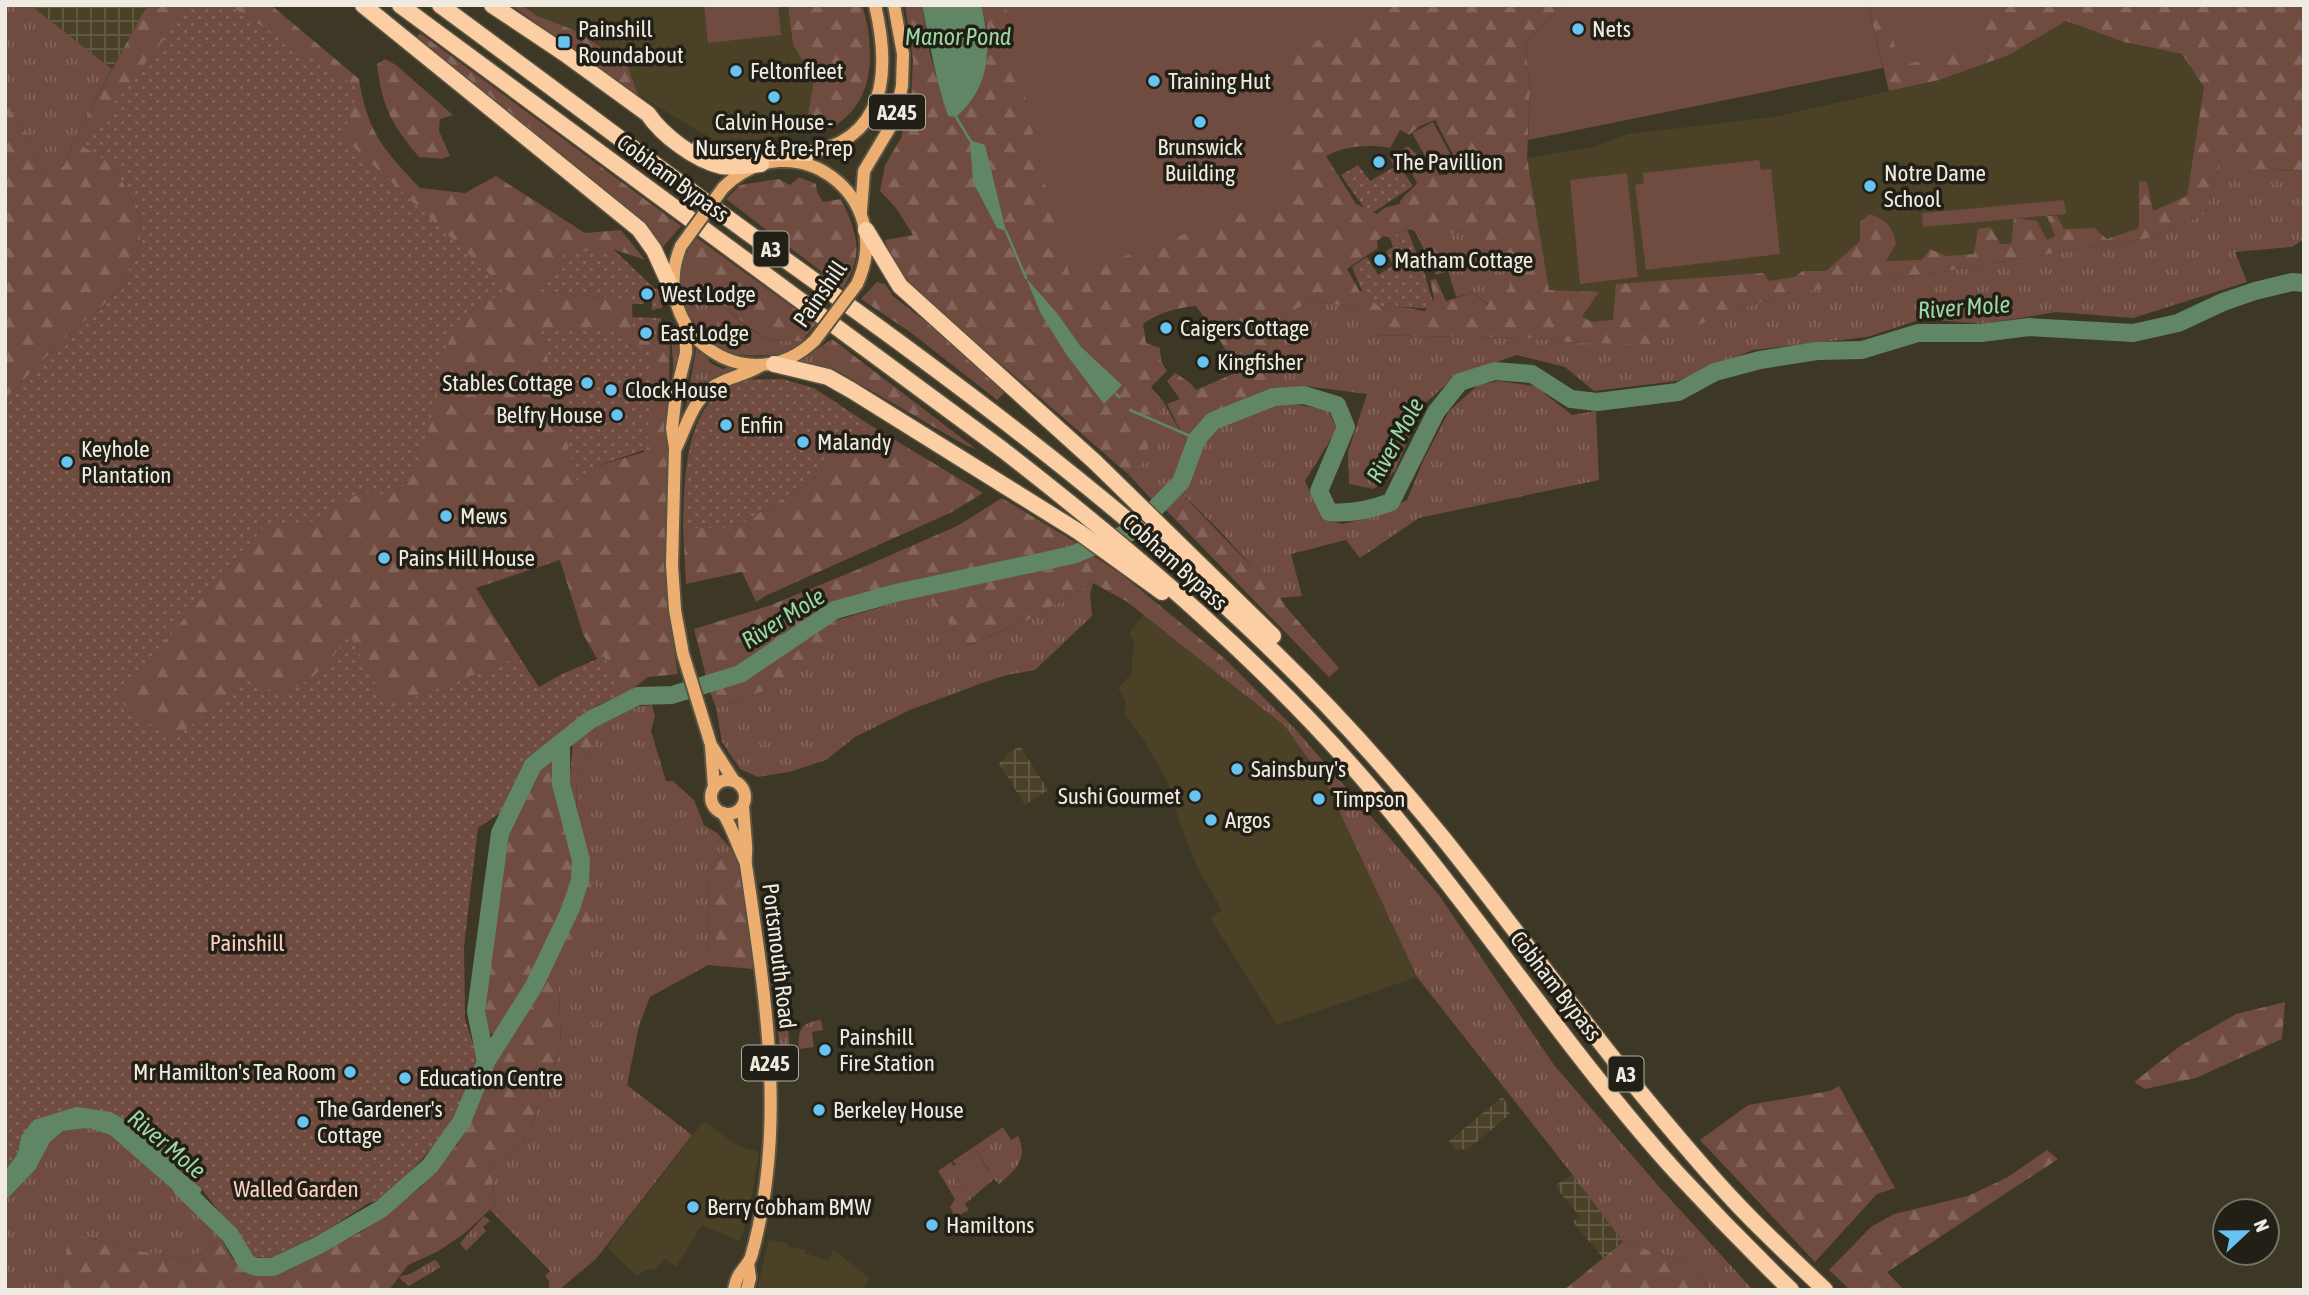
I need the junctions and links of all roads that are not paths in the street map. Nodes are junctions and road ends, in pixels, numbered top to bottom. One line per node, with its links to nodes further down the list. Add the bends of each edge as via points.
1 (363, 5): 13 (highway, via 639,229)
2 (400, 5): 18 (highway, Cobham Bypass / A3, via 1080,510)
3 (440, 5): 17 (highway, Cobham Bypass / A3, via 899,340)
4 (492, 5): 7 (highway)
5 (875, 5): 8 (main road, A245, via 884,61 879,95 852,135)
6 (894, 5): 11 (main road, A245, via 903,54 902,86 895,118 864,171)
7 (648, 114): 8 (highway, via 715,153); 10 (highway, via 655,125 709,161 728,166)
8 (808, 153): 9 (main road, A245)
9 (786, 160): 10 (main road, Painshill); 11 (main road, Painshill, via 828,173)
10 (761, 164): 13 (main road, Painshill, bridge, via 723,187 681,246)
11 (861, 212): 12 (main road, Painshill)
12 (866, 230): 15 (main road, Painshill, bridge, via 866,263 857,284 815,340 794,355); 17 (highway, via 900,286 1118,485)
13 (674, 294): 14 (main road, Painshill)
14 (685, 325): 15 (main road, Painshill, via 719,356); 16 (main road, via 686,353 673,415)
15 (767, 365): 16 (main road, via 722,382 703,396 689,414); 18 (highway, via 807,371 841,384)
16 (676, 449): 19 (main road, via 673,581 677,625)
17 (1178, 553): 29 (highway, Cobham Bypass / A3, via 1392,777 1638,1090 1735,1202)
18 (1150, 576): 28 (highway, Cobham Bypass / A3, via 1221,634 1376,793 1676,1172)
19 (711, 745): 20 (main road); 21 (main road)
20 (734, 780): 21 (main road); 22 (main road, via 744,789)
21 (714, 787): 23 (main road, via 713,804)
22 (743, 807): 23 (main road); 24 (main road, Portsmouth Road)
23 (723, 813): 24 (main road, Portsmouth Road)
24 (745, 862): 25 (main road, Portsmouth Road / A245, via 772,1087 766,1183)
25 (748, 1263): 26 (main road, Portsmouth Road / A245); 27 (main road, Portsmouth Road / A245)
26 (734, 1290)
27 (747, 1290)
28 (1791, 1290)
29 (1825, 1290)

